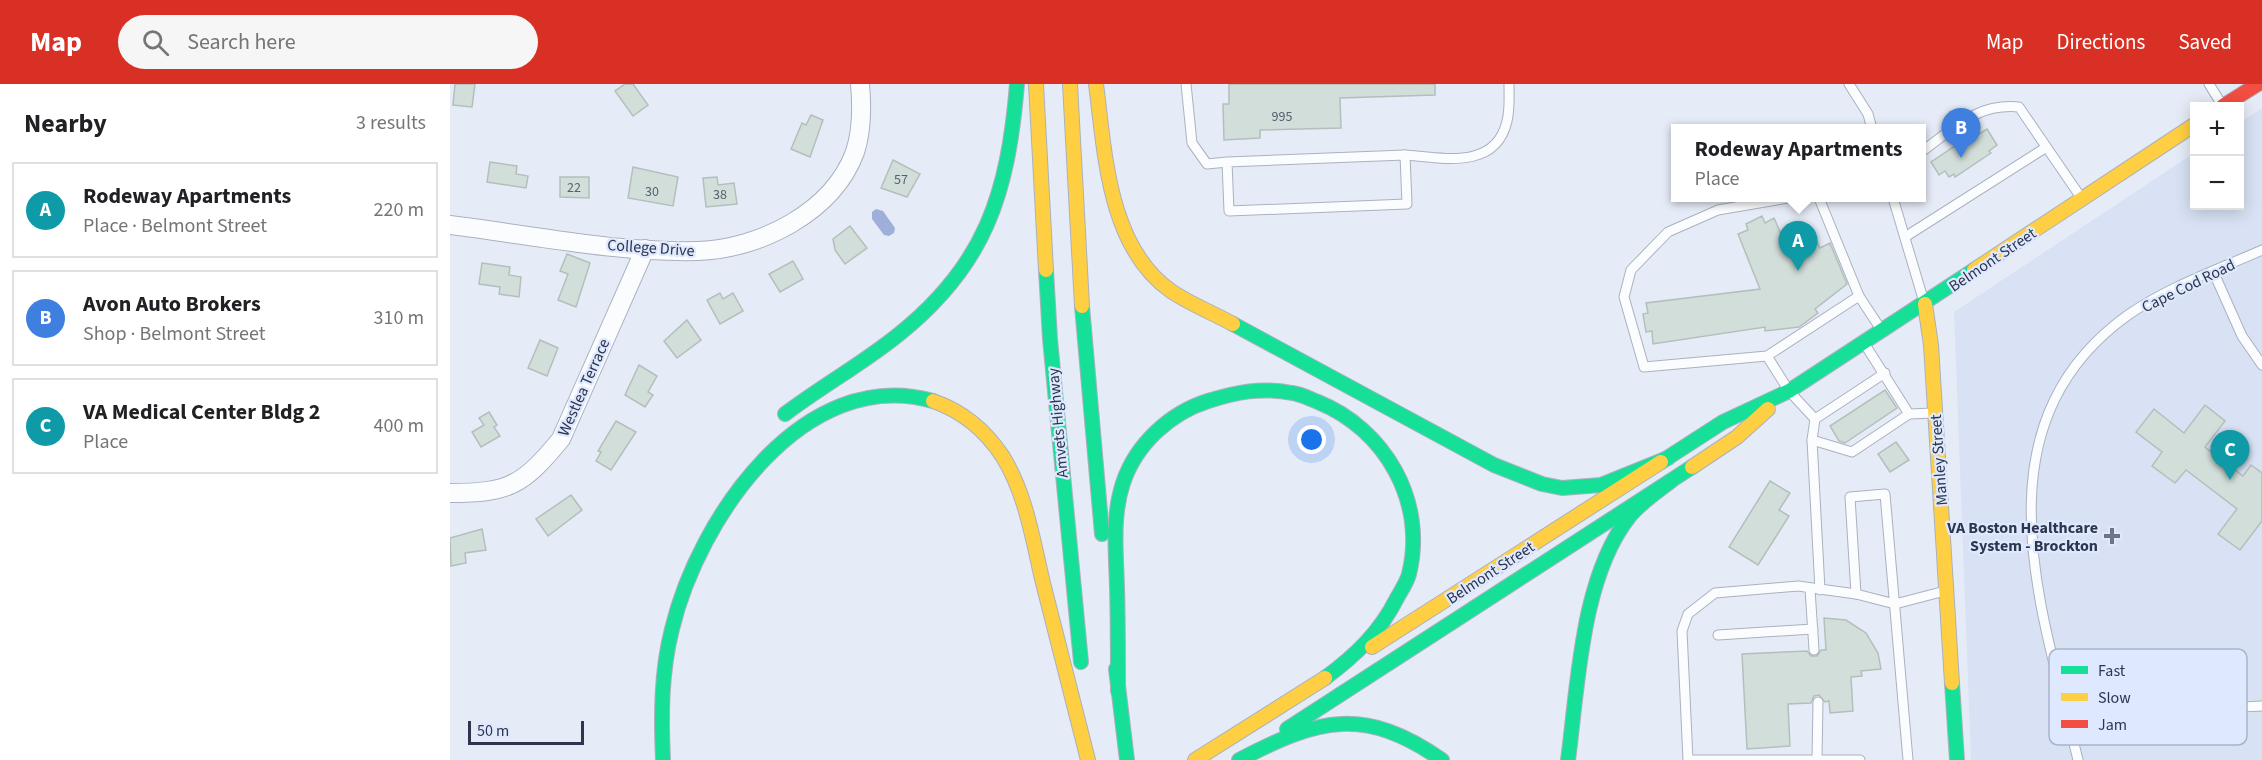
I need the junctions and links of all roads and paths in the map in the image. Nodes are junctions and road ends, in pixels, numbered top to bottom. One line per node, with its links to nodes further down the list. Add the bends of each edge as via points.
1 (855, 84): 25 (street, College Drive, via 859,134 856,150 841,179 811,211 784,227 734,244 701,251)
2 (1017, 84): 39 (main road, via 1015,131 1006,174 988,226 966,267 939,299 896,336)
3 (1036, 84): 61 (main road, Amvets Highway, via 1051,351)
4 (1070, 84): 53 (main road, Amvets Highway, via 1086,372)
5 (1096, 84): 41 (main road, via 1112,189 1122,225 1141,262 1171,291 1529,482 1558,489 1590,489)
6 (1186, 84): 18 (lane, via 1192,143 1207,164)
7 (1509, 84): 17 (lane, via 1507,120 1498,142 1486,153 1454,159)
8 (1849, 84): 13 (lane)
9 (2209, 84): 11 (lane)
10 (2258, 84): 12 (main road)
11 (2220, 102)
12 (2229, 102)
13 (1870, 124)
14 (2190, 128): 19 (main road, Belmont Street)
15 (1926, 148): 16 (lane, via 1981,110 1999,105 2019,107)
16 (2045, 148): 19 (lane); 24 (lane)
17 (1405, 155): 18 (lane); 18 (lane, via 1407,204 1395,205 1229,211)
18 (1227, 162)
19 (2083, 199): 29 (main road, Belmont Street)
20 (1765, 202): 32 (lane, via 1718,210 1668,232 1631,270 1624,297 1644,367)
21 (1821, 202): 28 (lane)
22 (1894, 202): 24 (lane)
23 (450, 225): 25 (street, College Drive)
24 (1905, 237): 29 (lane)
25 (645, 249): 43 (street, Westlea Terrace, via 561,439 533,471 507,487)
26 (2262, 250): 27 (lane, Cape Cod Road)
27 (2213, 271): 33 (lane, via 2242,336); 50 (lane, Cape Cod Road, via 2145,303 2108,331 2062,388 2040,438 2030,490 2030,539)
28 (1859, 296): 30 (lane); 32 (lane)
29 (1925, 304): 30 (main road, Belmont Street); 36 (main road, Manley Street)
30 (1883, 331): 31 (main road, Belmont Street)
31 (1864, 343): 34 (lane); 35 (main road, Belmont Street)
32 (1767, 356): 35 (lane)
33 (2262, 365)
34 (1885, 373): 37 (lane); 38 (lane)
35 (1789, 391): 38 (lane); 41 (main road, Belmont Street, via 1723,422); 42 (main road, Belmont Street, via 1737,437)
36 (1935, 413): 37 (lane); 45 (main road, Manley Street)
37 (1909, 414): 40 (lane, via 1852,452)
38 (1815, 419): 40 (lane)
39 (771, 426)
40 (1812, 440): 44 (lane)
41 (1668, 458): 52 (main road, Belmont Street)
42 (1671, 481): 64 (main road, Belmont Street); 66 (main road, via 1629,517 1601,571 1591,608)
43 (450, 493)
44 (1815, 590): 46 (lane); 48 (lane); 67 (lane, via 1798,586 1715,593 1688,614 1682,631)
45 (1947, 591): 47 (lane); 70 (main road, Manley Street)
46 (1856, 594): 47 (lane); 47 (lane, via 1850,497 1885,494)
47 (1894, 604): 69 (lane)
48 (1813, 629): 49 (lane); 51 (lane)
49 (1718, 635)
50 (2050, 649)
51 (1814, 650)
52 (1329, 674): 53 (main road, via 1373,638 1401,597 1413,555 1410,498 1388,456 1348,417 1313,397 1256,389 1219,396 1182,412 1147,441 1123,482 1116,519); 63 (main road, Belmont Street)
53 (1118, 691): 62 (main road, Amvets Highway)
54 (1818, 702): 58 (lane)
55 (2262, 706): 56 (lane)
56 (2247, 707)
57 (2074, 745): 71 (lane, Cape Cod Road)
58 (1817, 759): 67 (lane); 68 (lane)
59 (663, 760): 60 (main road, via 662,687 669,635 687,580 717,519 736,491 798,429 846,402 888,394 919,397 952,408 983,432 1012,473 1029,525)
60 (1088, 760)
61 (1094, 760)
62 (1127, 760)
63 (1196, 760)
64 (1238, 760): 65 (main road, via 1300,730 1347,721 1373,724 1409,736)
65 (1442, 760)
66 (1568, 760)
67 (1688, 760)
68 (1860, 760)
69 (1908, 760)
70 (1957, 760)
71 (2078, 760)

